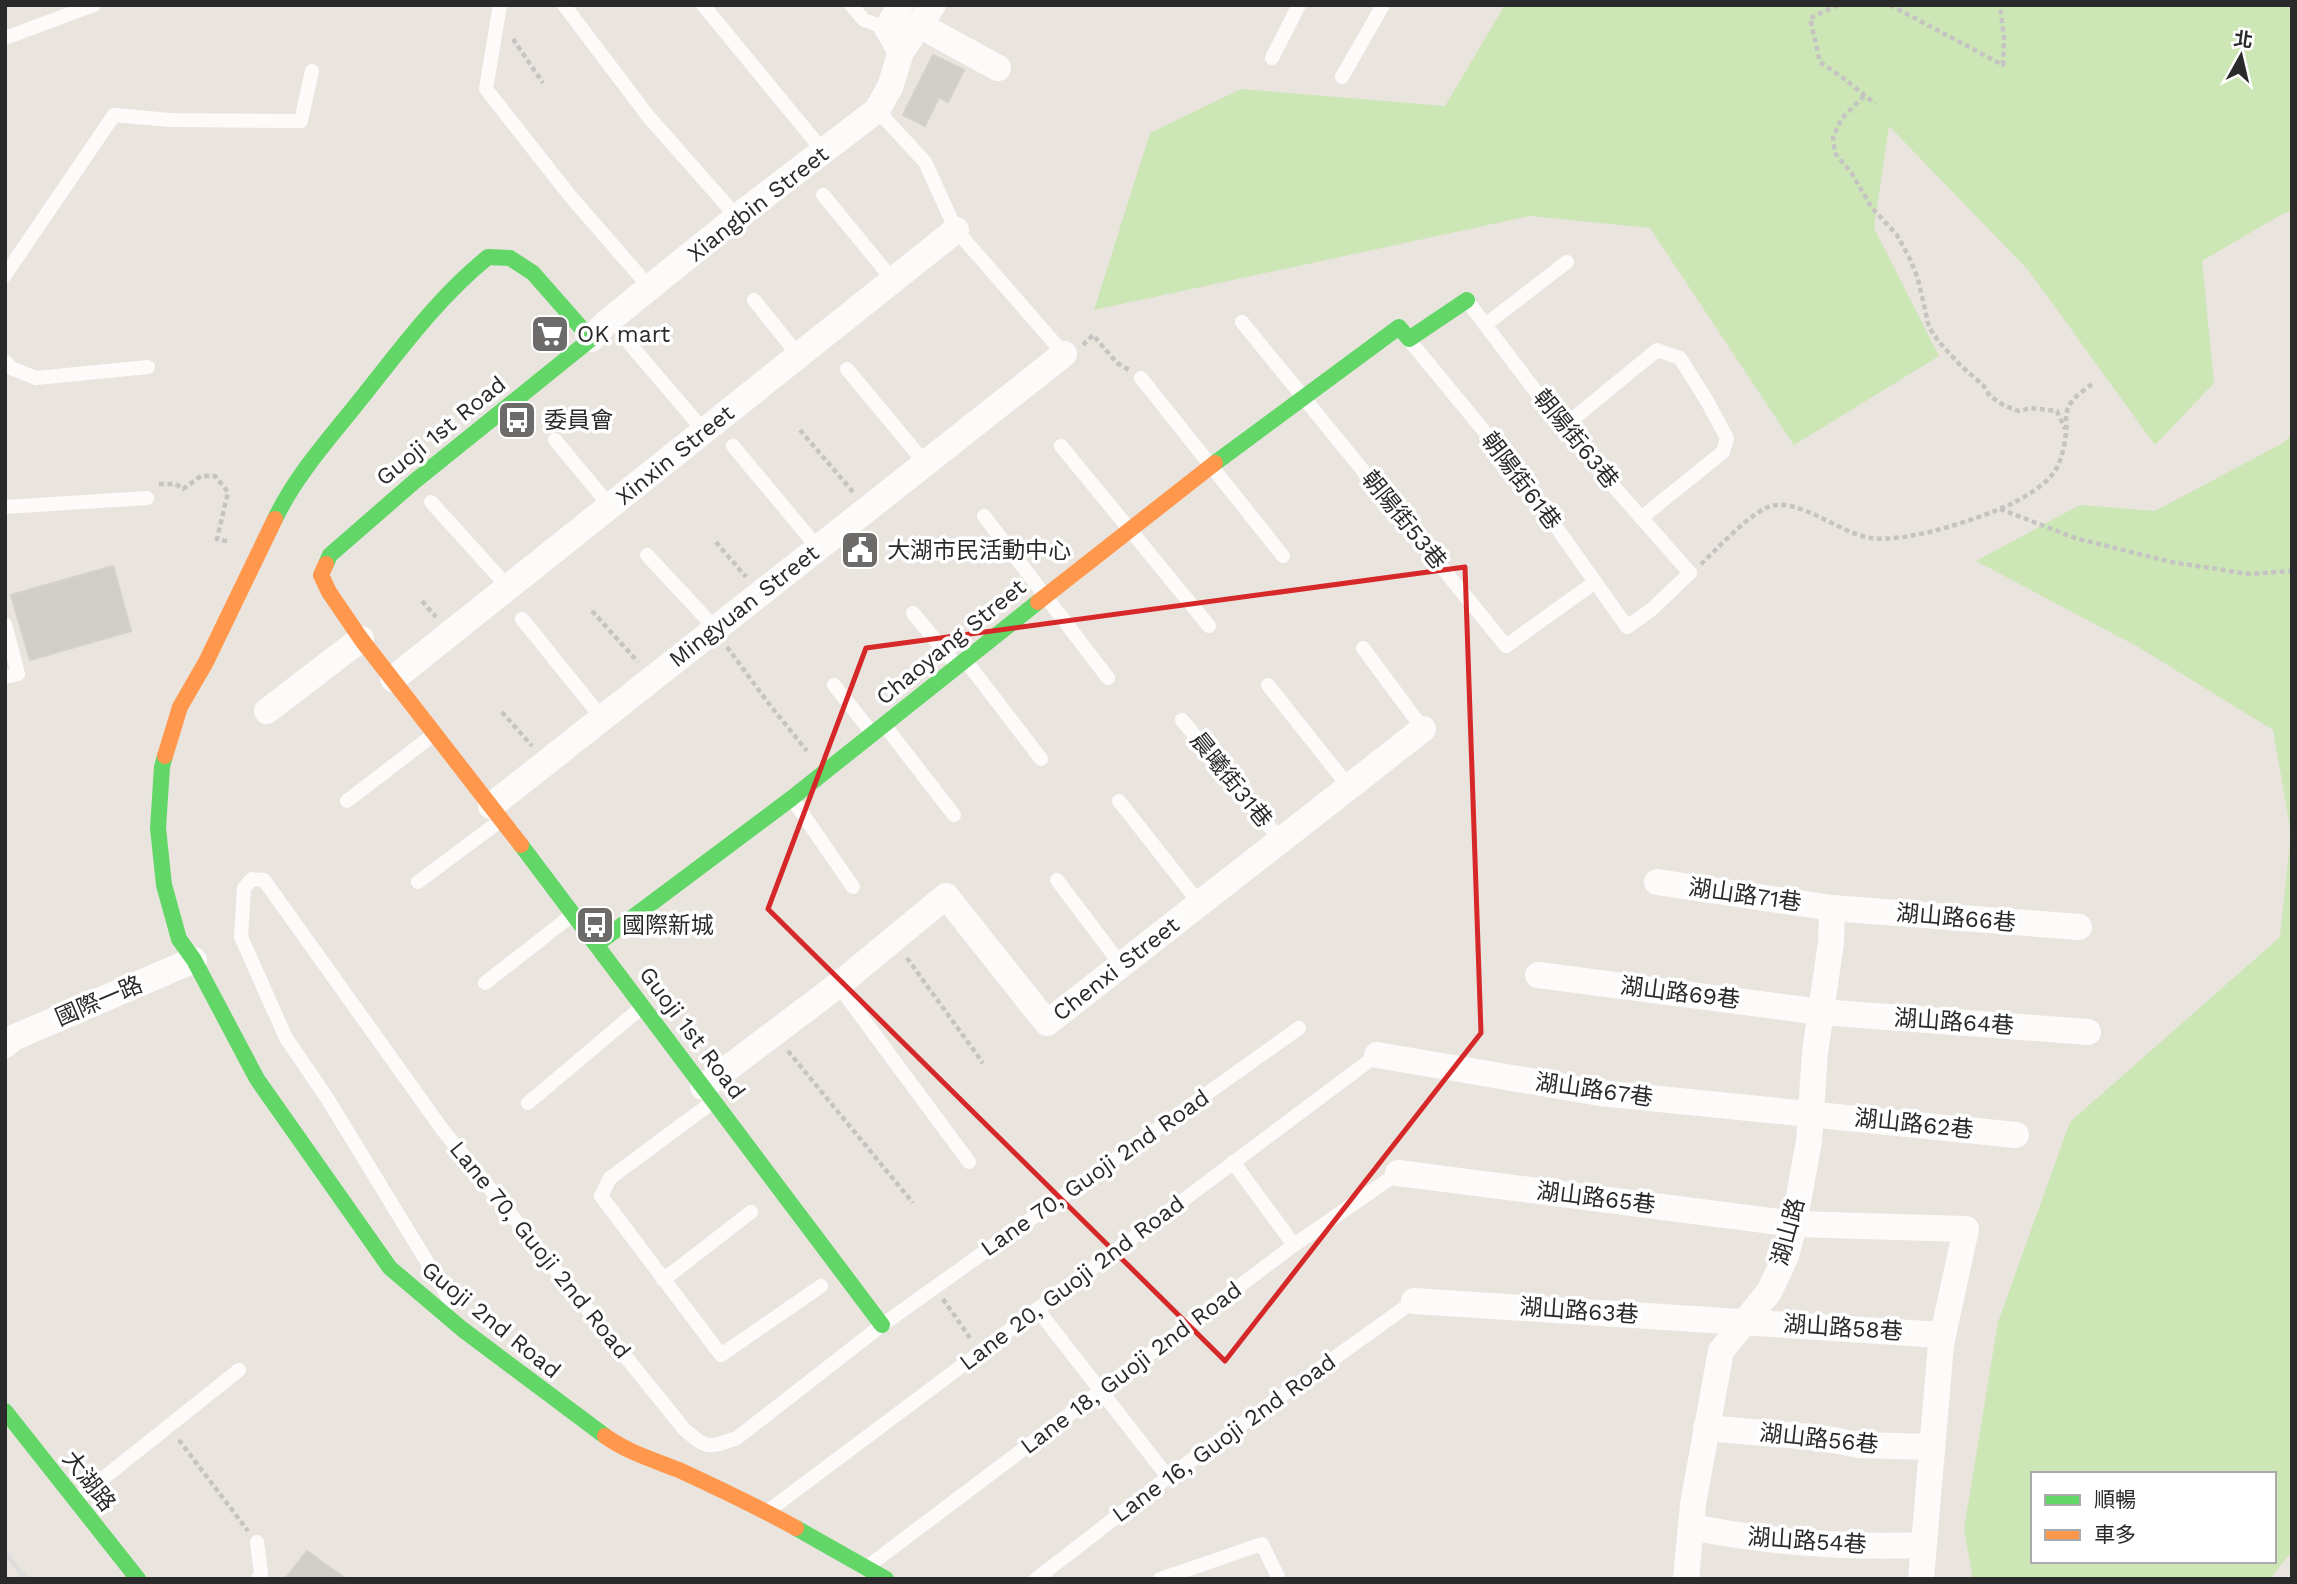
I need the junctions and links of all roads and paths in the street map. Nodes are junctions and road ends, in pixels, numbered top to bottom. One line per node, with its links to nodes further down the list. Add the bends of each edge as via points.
1 (94, 5): 15 (lane)
2 (564, 5): 27 (lane, via 648,116)
3 (703, 5): 25 (lane)
4 (850, 5): 13 (lane, via 864,20)
5 (901, 5): 13 (street)
6 (933, 5): 16 (street, Xiangbin Street)
7 (1299, 5): 17 (lane)
8 (1383, 5): 20 (lane)
9 (1838, 5): 22 (path, via 1810,18 1820,62)
10 (1890, 5): 11 (path, via 2003,65)
11 (2000, 5)
12 (499, 12): 21 (path); 32 (lane, via 486,89)
13 (887, 28): 16 (street)
14 (933, 33): 18 (street)
15 (5, 38)
16 (901, 52): 24 (street, Xiangbin Street)
17 (1272, 58)
18 (998, 68)
19 (312, 71): 30 (lane, via 301,121 114,116)
20 (1342, 78)
21 (543, 83)
22 (1864, 96): 23 (path); 51 (path, via 1842,118 1833,137 1835,153 1910,259 1929,327 1990,396 2019,411 2057,411)
23 (1875, 104)
24 (877, 110): 25 (street, Xiangbin Street); 28 (lane, via 925,162)
25 (824, 152): 27 (street, Xiangbin Street)
26 (823, 195): 31 (lane)
27 (737, 217): 32 (street, Xiangbin Street)
28 (956, 230): 31 (street, Xinxin Street); 40 (lane)
29 (1567, 262): 36 (lane)
30 (5, 275)
31 (893, 280): 41 (street, Xinxin Street)
32 (651, 289): 37 (street, Xiangbin Street)
33 (754, 300): 41 (lane)
34 (1467, 300): 36 (lane, 朝陽街63巷); 38 (street)
35 (1242, 322): 47 (lane, 朝陽街53巷)
36 (1485, 325): 48 (lane, 朝陽街63巷)
37 (591, 339): 72 (street, via 533,273 510,258 488,257 409,339 310,463 283,501); 83 (street, Guoji 1st Road, via 330,555 321,575)
38 (1409, 340): 47 (street, Chaoyang Street, via 1399,327); 73 (lane, 朝陽街61巷, via 1513,466)
39 (629, 343): 50 (lane)
40 (1064, 354): 45 (path, via 1075,352 1093,335 1117,363); 55 (street, Mingyuan Street)
41 (799, 356): 50 (street, Xinxin Street)
42 (5, 361): 43 (lane, via 10,368 36,378)
43 (148, 367)
44 (847, 369): 55 (lane)
45 (1141, 377): 56 (lane)
46 (2092, 384): 51 (path, via 2067,410)
47 (1303, 394): 56 (street, Chaoyang Street); 73 (lane, 朝陽街53巷, via 1506,646)
48 (1563, 427): 64 (lane, 朝陽街63巷); 64 (lane, via 1657,350 1679,358 1727,438 1723,452)
49 (800, 430): 61 (path)
50 (704, 431): 59 (street, Xinxin Street)
51 (2066, 431): 71 (path, via 2059,466 2041,485 2011,504 1960,524 1872,538 1796,508 1774,505 1761,510)
52 (555, 440): 59 (lane)
53 (733, 446): 67 (lane)
54 (1061, 446): 65 (lane)
55 (925, 463): 61 (street, Mingyuan Street)
56 (1211, 465): 65 (street, Chaoyang Street); 69 (lane)
57 (147, 498): 60 (lane); 72 (path, via 148,485 176,484 183,489 201,476 215,476 228,492 216,540 230,541)
58 (431, 502): 74 (lane)
59 (610, 506): 74 (street, Xinxin Street)
60 (5, 507)
61 (867, 508): 67 (street, Mingyuan Street)
62 (2000, 509): 70 (path, via 2075,538 2171,562 2249,574)
63 (985, 516): 76 (lane)
64 (1642, 518): 71 (lane, 朝陽街63巷)
65 (1130, 528): 76 (street, Chaoyang Street); 81 (lane)
66 (716, 542): 75 (path)
67 (818, 548): 75 (street, Mingyuan Street)
68 (647, 555): 82 (lane)
69 (1283, 556)
70 (2292, 571)
71 (1690, 573): 73 (lane, 朝陽街61巷, via 1627,627)
72 (248, 574): 119 (street, via 180,707 162,767 158,828 164,885 179,939)
73 (1595, 582)
74 (508, 587): 89 (street, Xinxin Street)
75 (761, 593): 82 (street, Mingyuan Street)
76 (1045, 596): 85 (street, Chaoyang Street); 88 (lane)
77 (592, 611): 87 (path)
78 (913, 613): 85 (lane)
79 (522, 619): 94 (lane)
80 (5, 624): 86 (lane, via 18,674)
81 (1209, 626)
82 (715, 628): 87 (street, Mingyuan Street); 101 (path, via 769,704)
83 (361, 639): 89 (street, Guoji 1st Road); 92 (street)
84 (1363, 648): 97 (lane)
85 (961, 663): 96 (street, Chaoyang Street); 99 (lane)
86 (5, 677)
87 (653, 678): 94 (street, Mingyuan Street)
88 (1108, 678)
89 (393, 679): 98 (street, Guoji 1st Road)
90 (834, 685): 96 (lane)
91 (1268, 685): 102 (lane)
92 (267, 711)
93 (502, 712): 100 (path)
94 (602, 718): 100 (street, Mingyuan Street)
95 (1182, 720): 108 (lane, 晨曦街31巷)
96 (878, 729): 101 (street, Chaoyang Street); 107 (lane)
97 (1423, 729): 102 (street, Chenxi Street)
98 (434, 734): 104 (lane); 106 (street, Guoji 1st Road)
99 (1041, 759)
100 (548, 761): 106 (street, Mingyuan Street)
101 (826, 772): 103 (street, Chaoyang Street)
102 (1349, 787): 108 (street, Chenxi Street)
103 (792, 799): 112 (lane); 118 (street, Chaoyang Street)
104 (347, 801)
105 (1119, 801): 113 (lane)
106 (495, 813): 110 (lane); 115 (street, Guoji 1st Road)
107 (954, 815)
108 (1281, 841): 113 (street, Chenxi Street)
109 (1057, 880): 120 (lane)
110 (418, 882)
111 (1657, 882): 114 (street, 湖山路71巷)
112 (853, 887)
113 (1200, 904): 120 (street, Chenxi Street)
114 (1832, 908): 116 (street, 湖山路66巷); 125 (street, 湖山路)
115 (573, 914): 118 (street, Guoji 1st Road); 122 (lane)
116 (2079, 928)
117 (894, 940): 120 (street, Chenxi Street, via 946,896 1047,1023); 123 (street, Chenxi Street); 131 (path)
118 (597, 944): 124 (street, Guoji 1st Road)
119 (194, 960): 129 (street, 國際一路); 150 (street, Guoji 2nd Road, via 257,1079 390,1268)
120 (1122, 966)
121 (1538, 975): 125 (street, 湖山路69巷)
122 (485, 983)
123 (838, 985): 128 (street, Chenxi Street); 136 (lane)
124 (643, 1006): 132 (street, Guoji 1st Road); 133 (lane)
125 (1821, 1012): 127 (street, 湖山路64巷); 134 (street, 湖山路)
126 (1299, 1028): 145 (lane, Lane 70, Guoji 2nd Road)
127 (2088, 1032)
128 (774, 1034): 132 (street, Chenxi Street); 139 (path)
129 (5, 1045)
130 (1377, 1055): 134 (street, 湖山路67巷, via 1600,1093); 137 (lane, Lane 20, Guoji 2nd Road)
131 (983, 1063)
132 (709, 1094): 143 (lane, via 610,1178 601,1196); 149 (street, Guoji 1st Road)
133 (528, 1103)
134 (1812, 1114): 135 (street, 湖山路62巷); 141 (street, 湖山路)
135 (2016, 1135)
136 (970, 1162)
137 (1233, 1162): 142 (lane); 147 (lane, Lane 20, Guoji 2nd Road)
138 (1398, 1173): 141 (street, 湖山路65巷); 142 (lane, Lane 18, Guoji 2nd Road)
139 (913, 1203)
140 (751, 1212): 143 (lane)
141 (1794, 1224): 148 (street, 湖山路, via 1786,1256 1769,1292); 151 (street, 湖山路65巷, via 1966,1229)
142 (1294, 1245): 154 (lane, Lane 18, Guoji 2nd Road)
143 (663, 1280): 144 (lane, via 721,1355)
144 (821, 1286)
145 (935, 1287): 149 (lane, Lane 70, Guoji 2nd Road); 152 (path)
146 (1414, 1301): 148 (street, 湖山路63巷); 159 (lane, Lane 16, Guoji 2nd Road)
147 (1037, 1309): 152 (lane, Lane 20, Guoji 2nd Road); 154 (lane)
148 (1744, 1322): 151 (street, 湖山路58巷); 157 (street, 湖山路, via 1721,1350)
149 (882, 1325): 150 (lane, Lane 70, Guoji 2nd Road, via 737,1438 703,1445 684,1429 442,1129 264,880 252,879 244,888 241,937 280,1025 443,1287)
150 (462, 1329): 161 (street, Guoji 2nd Road, via 619,1446)
151 (1942, 1335): 158 (street)
152 (980, 1352): 161 (lane, Lane 20, Guoji 2nd Road)
153 (239, 1370): 156 (lane)
154 (1101, 1390): 159 (lane); 165 (lane, Lane 18, Guoji 2nd Road)
155 (5, 1410): 160 (street, 大湖路)
156 (168, 1427): 160 (lane); 163 (path)
157 (1706, 1428): 158 (street, 湖山路56巷, via 1859,1445); 162 (street, 湖山路)
158 (1932, 1447): 164 (street)
159 (1168, 1477): 169 (lane, Lane 16, Guoji 2nd Road)
160 (75, 1501): 166 (street, 大湖路)
161 (767, 1512): 165 (street, Guoji 2nd Road)
162 (1691, 1527): 164 (street, 湖山路54巷, via 1749,1538); 172 (street, 湖山路)
163 (257, 1542): 167 (lane)
164 (1924, 1545): 173 (street)
165 (866, 1568): 168 (street, Guoji 2nd Road)
166 (138, 1579)
167 (258, 1579)
168 (886, 1579)
169 (1036, 1579)
170 (1160, 1579): 171 (lane, via 1262,1544)
171 (1279, 1579)
172 (1686, 1579)
173 (1922, 1579)

